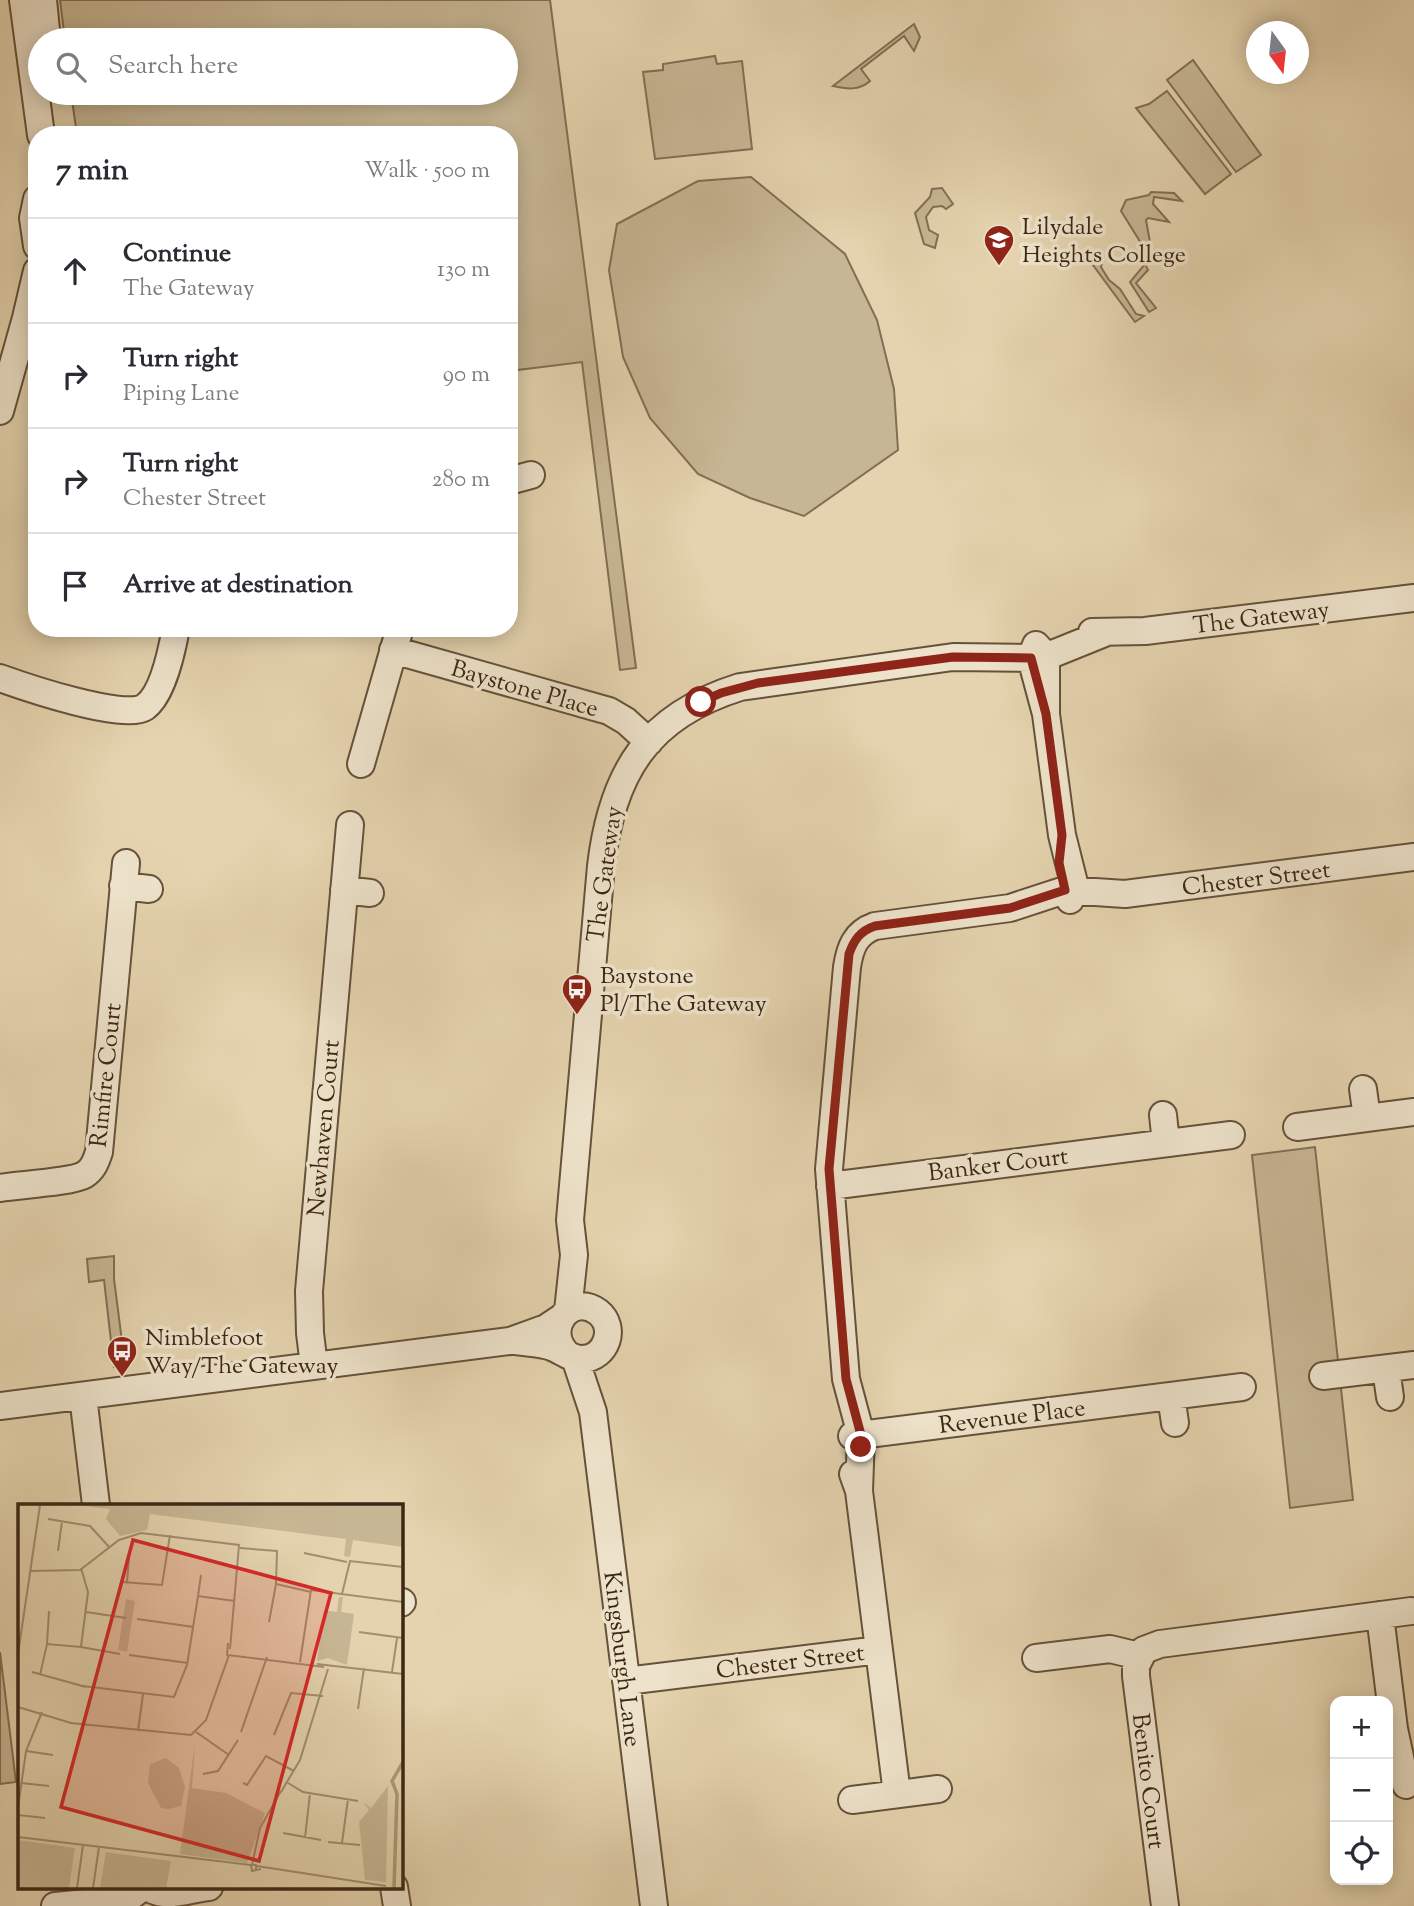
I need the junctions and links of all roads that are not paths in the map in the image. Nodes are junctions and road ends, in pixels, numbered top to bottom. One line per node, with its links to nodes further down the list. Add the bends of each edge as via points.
1 (23, 0): 4 (street)
2 (43, 0): 3 (street)
3 (46, 28)
4 (28, 38)
5 (37, 105): 7 (street)
6 (55, 105): 8 (street)
7 (40, 126)
8 (57, 126)
9 (28, 309): 10 (street)
10 (0, 411)
11 (1414, 598): 14 (street, The Gateway, via 1153,630 1071,635)
12 (174, 637): 15 (street, via 157,691 140,710 75,701)
13 (397, 639): 16 (street, Baystone Place, via 609,711); 17 (street, Baystone Place)
14 (1037, 653): 16 (street, The Gateway, via 974,648 953,657 740,687 682,713); 25 (street, via 1062,835 1059,863)
15 (0, 678)
16 (649, 742): 35 (street, The Gateway, via 615,796 604,838 570,1220)
17 (361, 764)
18 (350, 825): 23 (street, Newhaven Court)
19 (1414, 856): 20 (street, Chester Street)
20 (1388, 862): 21 (street, Chester Street); 25 (street, Chester Street, via 1125,894 1101,901)
21 (1414, 863)
22 (133, 879): 34 (street, Rimfire Court, via 96,1161 80,1177)
23 (344, 890): 24 (street); 39 (street, Newhaven Court, via 309,1292)
24 (370, 893)
25 (1069, 893): 33 (street, Chester Street, via 1048,908 1010,908 887,924 866,929 856,938 847,967)
26 (1363, 1089): 29 (street)
27 (1414, 1112): 29 (street)
28 (1163, 1115): 32 (street)
29 (1367, 1118): 30 (street)
30 (1297, 1127)
31 (1231, 1135): 32 (street, Banker Court)
32 (1166, 1143): 33 (street, Banker Court)
33 (830, 1186): 48 (street, Chester Street, via 846,1379)
34 (0, 1188)
35 (574, 1312): 36 (street, via 540,1331); 37 (street, via 556,1333 561,1348); 37 (street, via 606,1320 608,1329 605,1346)
36 (510, 1340): 37 (street); 39 (street)
37 (580, 1355): 55 (street, Kingsburgh Lane, via 593,1412)
38 (1414, 1365): 40 (street)
39 (314, 1366): 43 (street)
40 (1387, 1368): 41 (street); 45 (street)
41 (1323, 1376)
42 (1242, 1387): 44 (street, Revenue Place)
43 (83, 1396): 46 (street); 49 (street)
44 (1171, 1396): 47 (street); 48 (street, Revenue Place)
45 (1390, 1396)
46 (0, 1406)
47 (1175, 1423)
48 (856, 1436): 52 (street, Chester Street)
49 (96, 1504)
50 (1411, 1611): 51 (street)
51 (1380, 1615): 53 (street, via 1160,1644); 56 (street)
52 (879, 1650): 55 (street, Chester Street); 59 (street)
53 (1139, 1656): 54 (street, via 1110,1649); 70 (street, Benito Court, via 1136,1676)
54 (1036, 1658)
55 (626, 1681): 69 (street, Kingsburgh Lane)
56 (1407, 1757): 57 (street)
57 (1406, 1785)
58 (938, 1789): 59 (street)
59 (897, 1794): 60 (street)
60 (852, 1800)
61 (129, 1888): 66 (street)
62 (144, 1888): 66 (street, via 127,1899)
63 (147, 1888): 64 (street, via 172,1894)
64 (189, 1888)
65 (394, 1888): 68 (street)
66 (106, 1900): 67 (street)
67 (55, 1906)
68 (397, 1906)
69 (654, 1906)
70 (1165, 1906)

